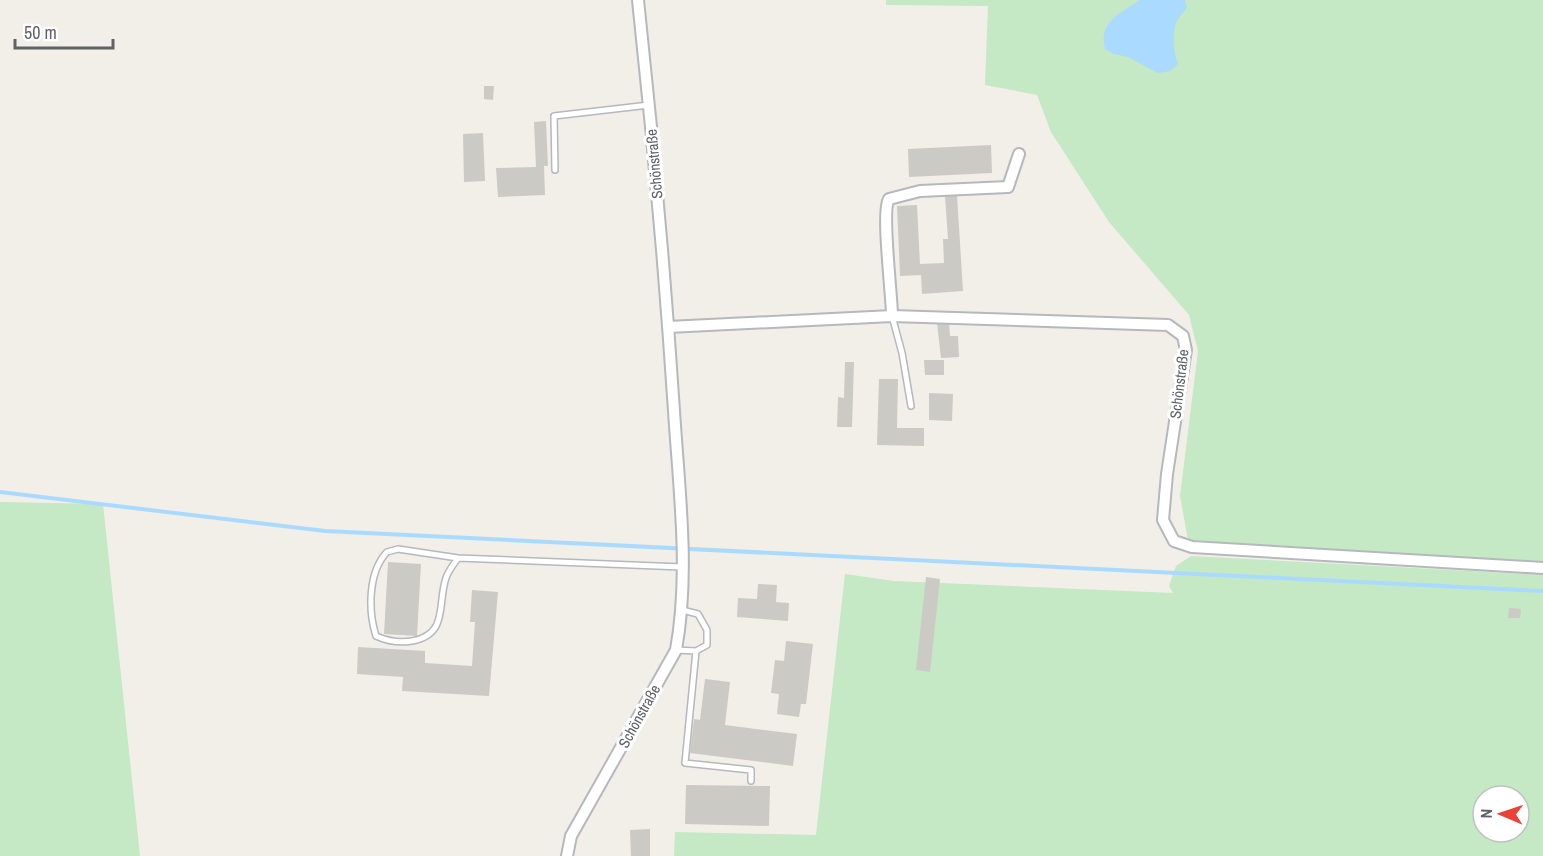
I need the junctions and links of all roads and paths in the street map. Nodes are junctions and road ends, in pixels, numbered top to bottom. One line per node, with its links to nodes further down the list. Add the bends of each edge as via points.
1 (639, 0): 2 (street, Schönstraße)
2 (649, 105): 4 (lane, via 554,116); 6 (street, Schönstraße)
3 (1018, 154): 5 (street, via 1008,187 920,191 889,199 885,222)
4 (555, 170)
5 (892, 316): 6 (street, Schönstraße); 7 (lane); 10 (street, Schönstraße, via 1168,325 1183,336 1186,351 1163,520 1174,541 1196,547)
6 (668, 327): 9 (street, Schönstraße)
7 (911, 406)
8 (458, 558): 8 (lane, via 446,578 436,629 424,638 408,642 376,636 371,602 376,569 387,552 398,549); 9 (lane)
9 (682, 562): 11 (street, Schönstraße)
10 (1543, 568)
11 (682, 610): 12 (street, Schönstraße); 13 (lane, via 698,614 707,630 707,645)
12 (676, 650): 13 (lane); 15 (street, Schönstraße, via 571,836)
13 (696, 651): 14 (lane, via 685,763 751,770)
14 (751, 781)
15 (567, 856)

